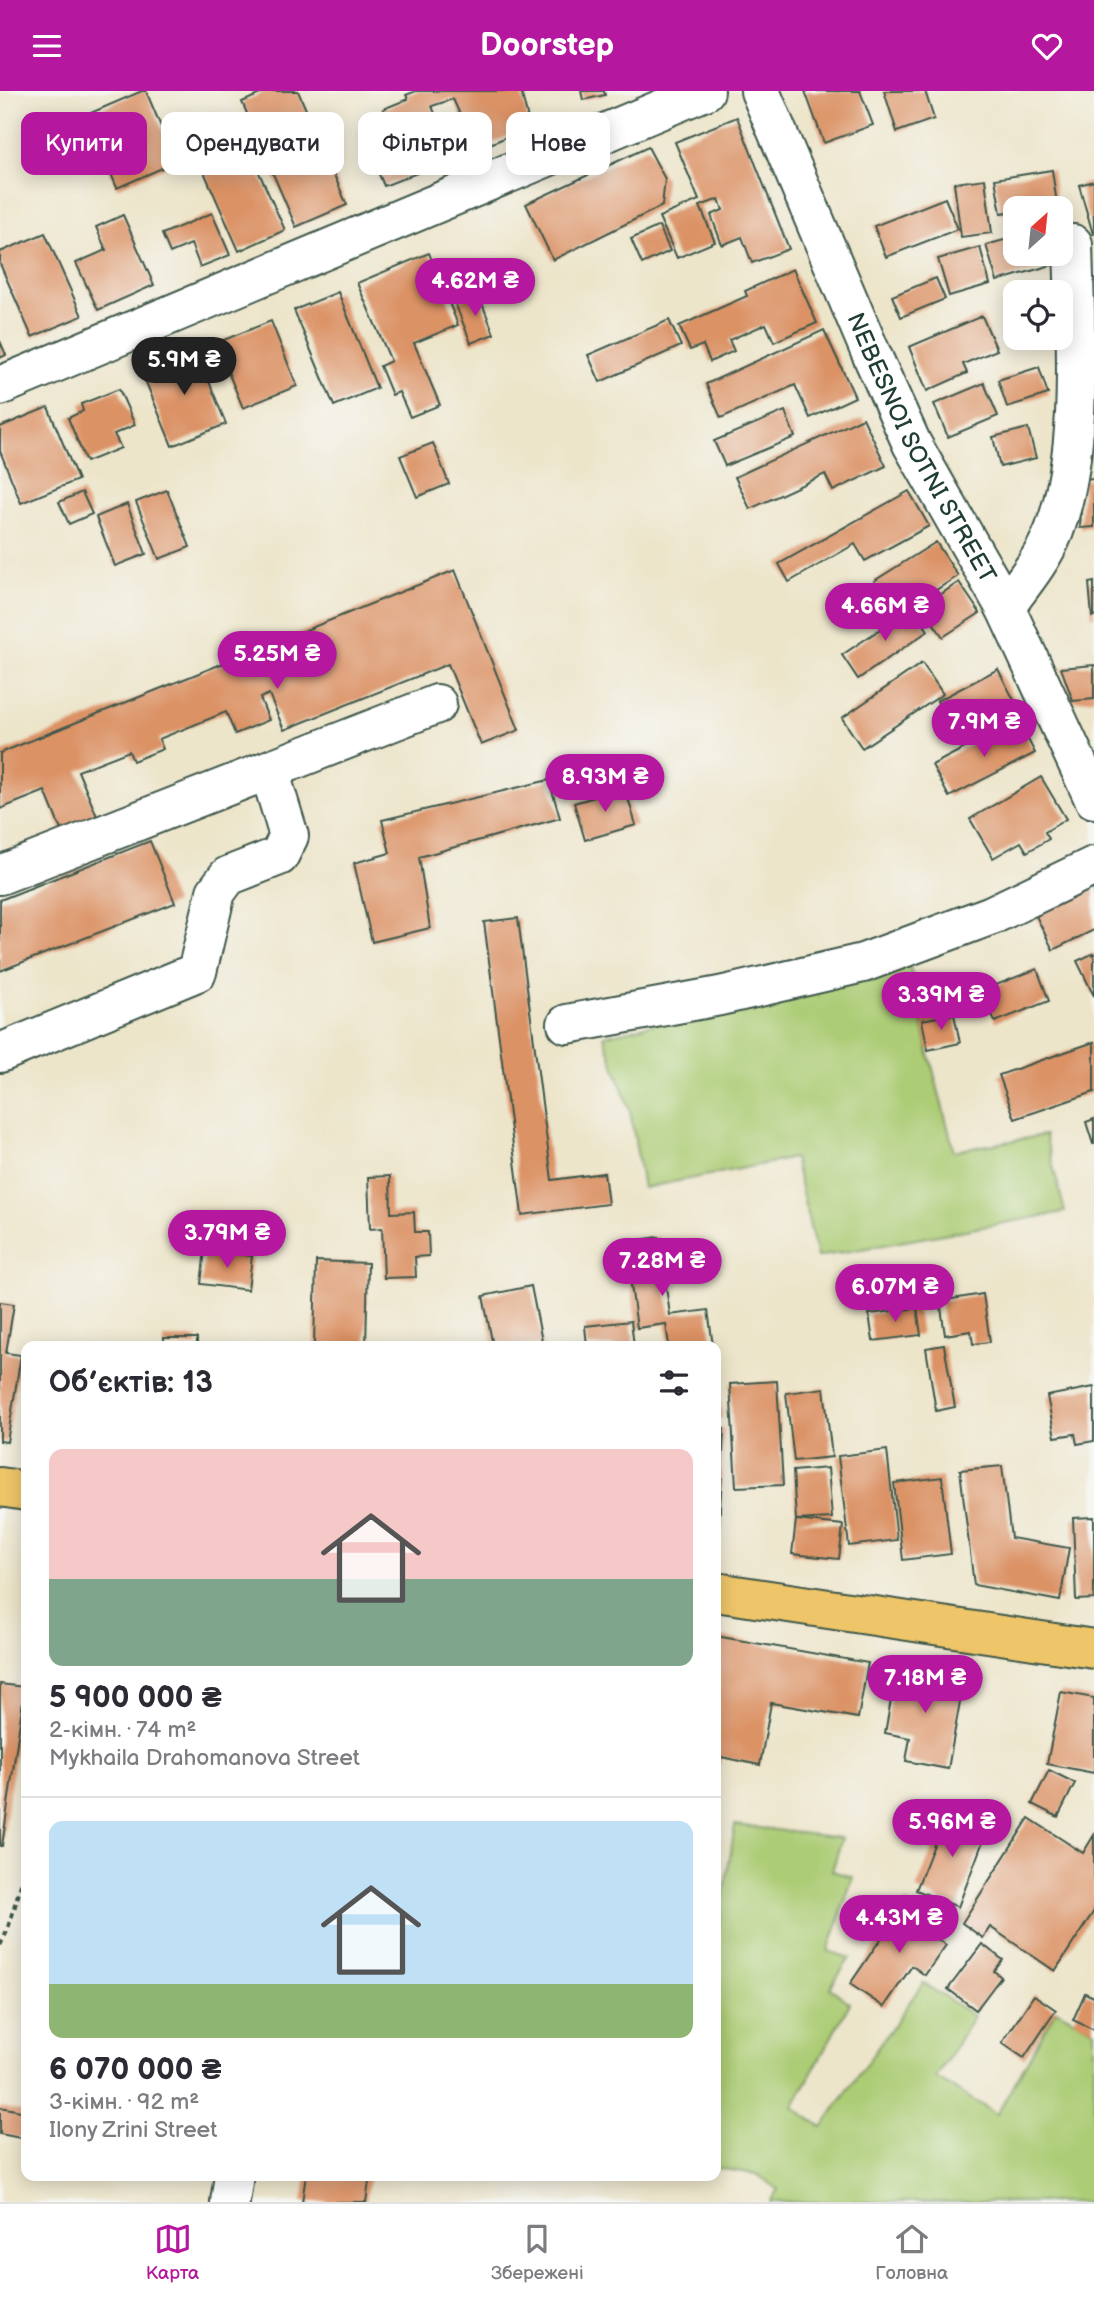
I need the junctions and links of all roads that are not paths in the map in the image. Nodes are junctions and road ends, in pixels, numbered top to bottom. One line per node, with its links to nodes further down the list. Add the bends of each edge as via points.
1 (705, 91): 4 (street)
2 (760, 91): 5 (street, NEBESNOI SOTNI STREET, via 912,444)
3 (1073, 244): 5 (street, via 1074,426 1065,491 1053,532)
4 (0, 387)
5 (1005, 607): 8 (street, NEBESNOI SOTNI STREET)
6 (437, 703): 7 (street)
7 (269, 769): 10 (street); 12 (street, via 289,836 279,856 228,876 216,892 197,972)
8 (1094, 799)
9 (1094, 866): 11 (street, via 992,915 863,963)
10 (0, 875)
11 (567, 1024)
12 (0, 1053)
13 (0, 1487): 14 (main road)
14 (21, 1490)
15 (721, 1592): 16 (main road)
16 (1094, 1649)
17 (233, 2181): 18 (street)
18 (230, 2202)

